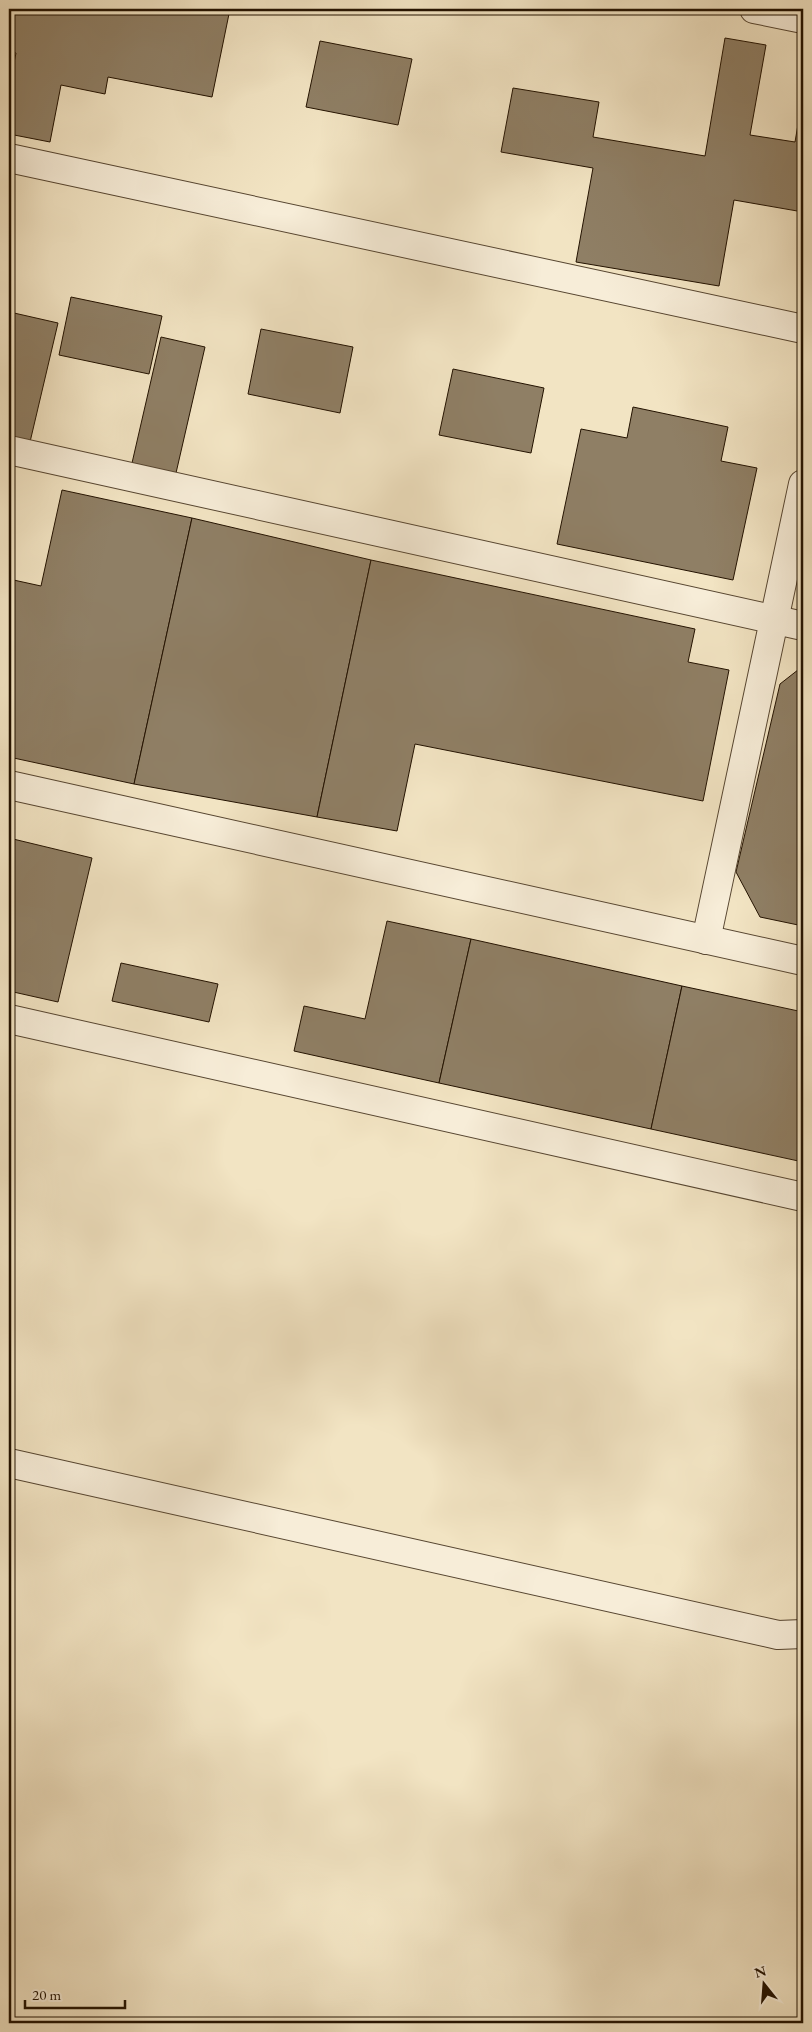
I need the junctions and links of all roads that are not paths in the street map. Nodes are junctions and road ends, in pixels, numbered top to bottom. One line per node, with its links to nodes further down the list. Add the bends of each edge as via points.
1 (754, 9): 2 (street)
2 (803, 19)
3 (9, 158): 4 (street)
4 (803, 329)
5 (9, 450): 7 (street)
6 (803, 484): 7 (street)
7 (774, 620): 8 (street); 10 (street)
8 (803, 626)
9 (9, 785): 10 (street)
10 (706, 940): 11 (street)
11 (803, 961)
12 (9, 1019): 13 (street)
13 (803, 1197)
14 (9, 1463): 15 (street, via 778,1635)
15 (803, 1634)

